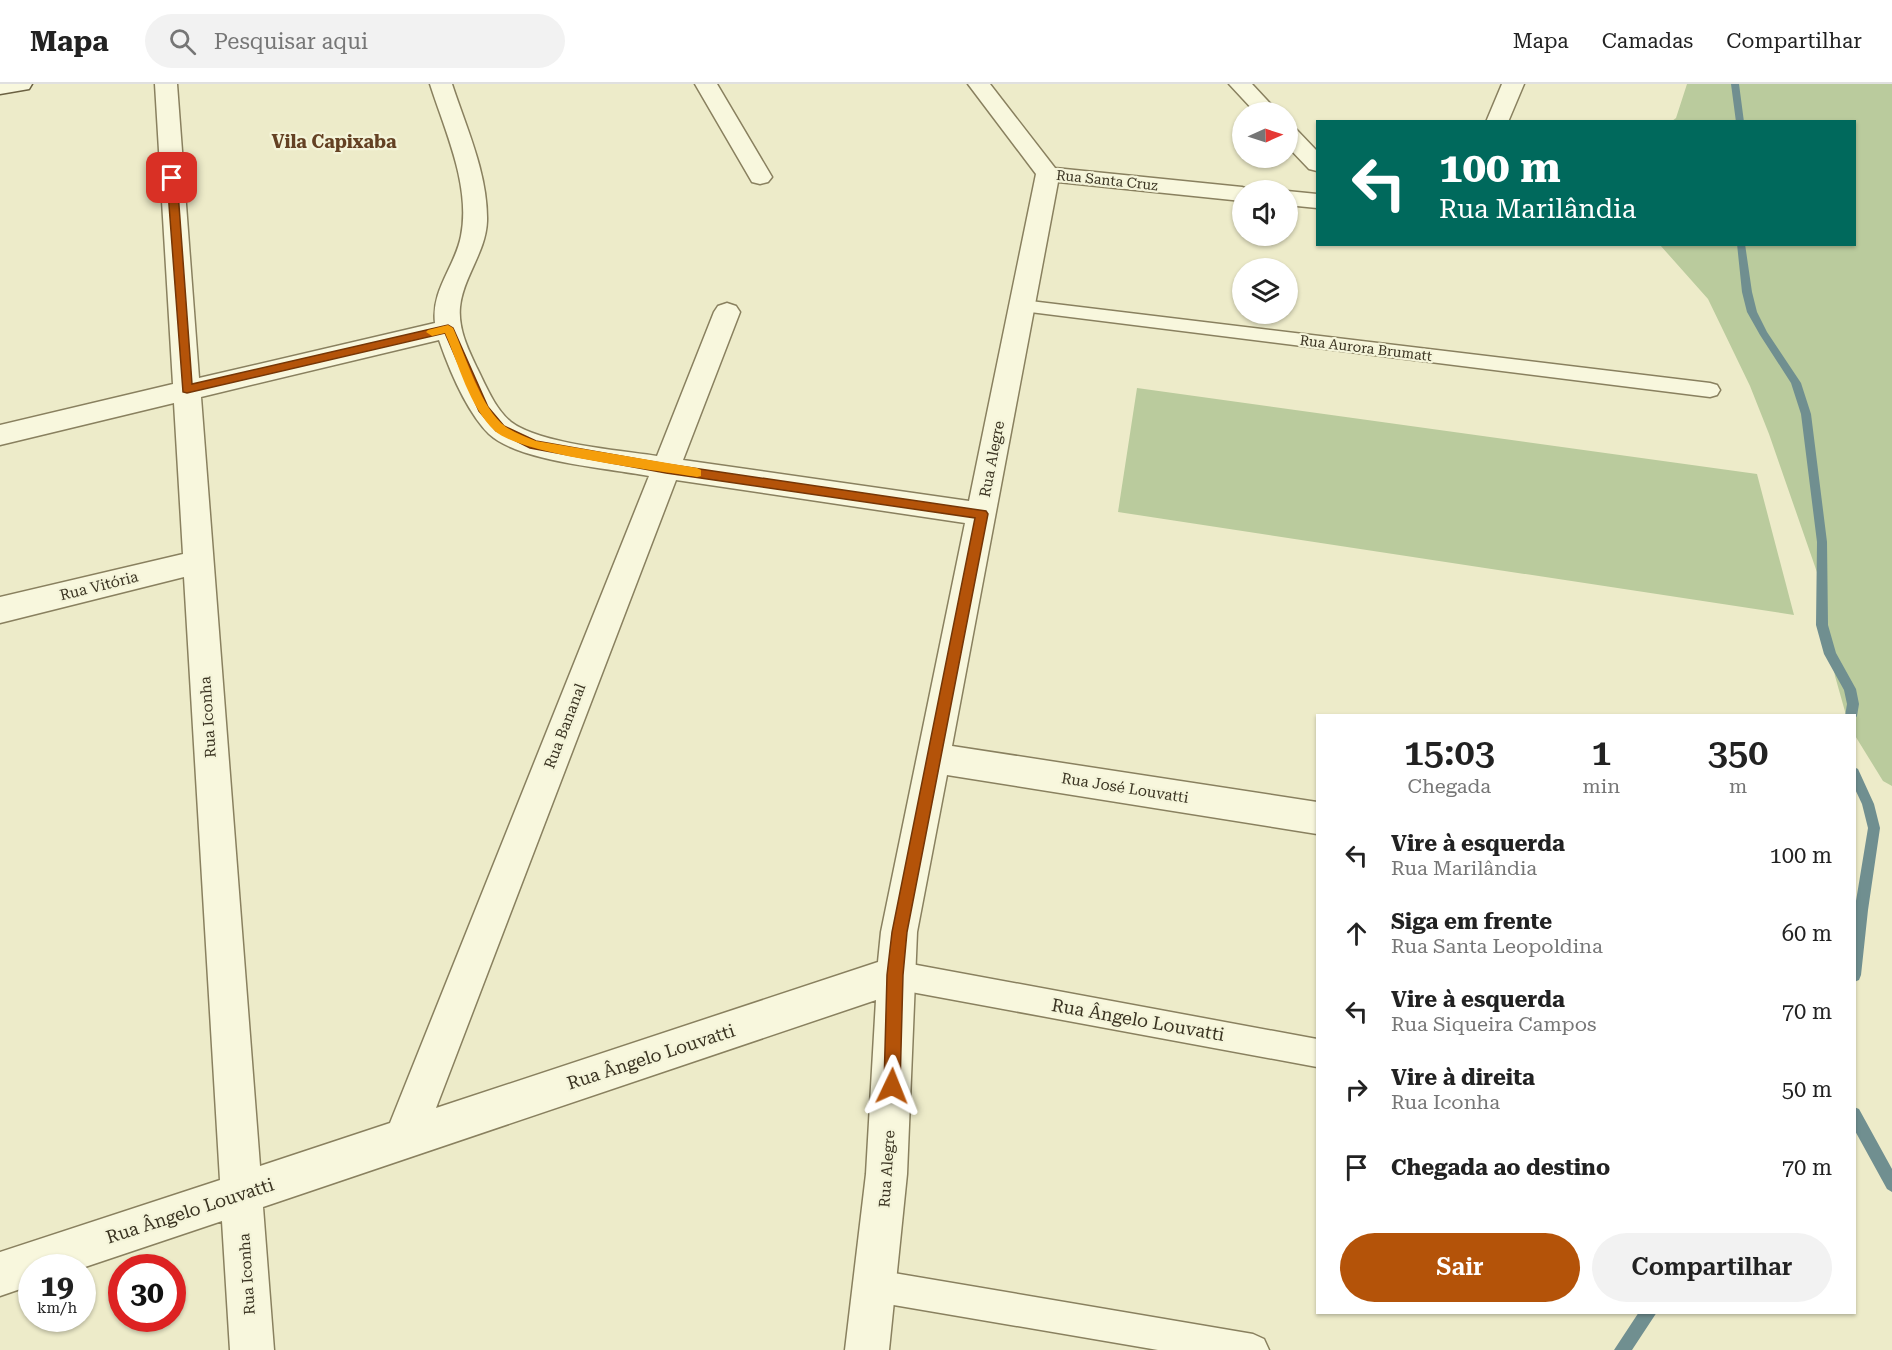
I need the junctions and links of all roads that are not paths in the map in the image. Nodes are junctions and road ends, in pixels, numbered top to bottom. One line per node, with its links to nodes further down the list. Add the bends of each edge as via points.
1 (21, 84): 8 (street)
2 (166, 84): 21 (street, Rua Iconha)
3 (441, 84): 20 (street, via 472,188 475,216 473,239 451,286)
4 (706, 84): 14 (street)
5 (979, 84): 13 (street, Rua Santa Cruz)
6 (1240, 84): 9 (street)
7 (1511, 85): 10 (street)
8 (0, 88)
9 (1258, 102)
10 (1498, 120)
11 (1298, 144): 12 (street)
12 (1316, 163)
13 (1048, 174): 15 (street, Rua Santa Cruz); 18 (street, Rua Alegre)
14 (760, 177)
15 (1232, 193)
16 (1298, 199): 17 (street)
17 (1316, 201)
18 (1022, 306): 22 (lane, Rua Aurora Brumatt); 25 (street, Rua Alegre)
19 (727, 312): 24 (street, Rua Bananal)
20 (448, 328): 21 (street); 24 (street, via 483,409 506,432 534,445)
21 (187, 389): 23 (street); 26 (street, Rua Iconha)
22 (1710, 390)
23 (0, 435)
24 (666, 468): 25 (street); 32 (street, Rua Bananal)
25 (981, 514): 28 (street, Rua Alegre)
26 (198, 562): 27 (street, Rua Vitória); 33 (street, Rua Iconha)
27 (0, 610)
28 (933, 758): 29 (street, Rua José Louvatti); 30 (street, Rua Alegre, via 904,900)
29 (1316, 818)
30 (895, 975): 31 (lane, Rua Ângelo Louvatti); 32 (street, Rua Ângelo Louvatti); 35 (street, Rua Alegre, via 893,1077)
31 (1316, 1053)
32 (404, 1139): 33 (street, Rua Ângelo Louvatti)
33 (241, 1194): 34 (street, Rua Ângelo Louvatti); 36 (street, Rua Iconha)
34 (0, 1274)
35 (876, 1286): 37 (street, Rua Alegre); 38 (lane)
36 (252, 1350)
37 (867, 1350)
38 (1253, 1350)

